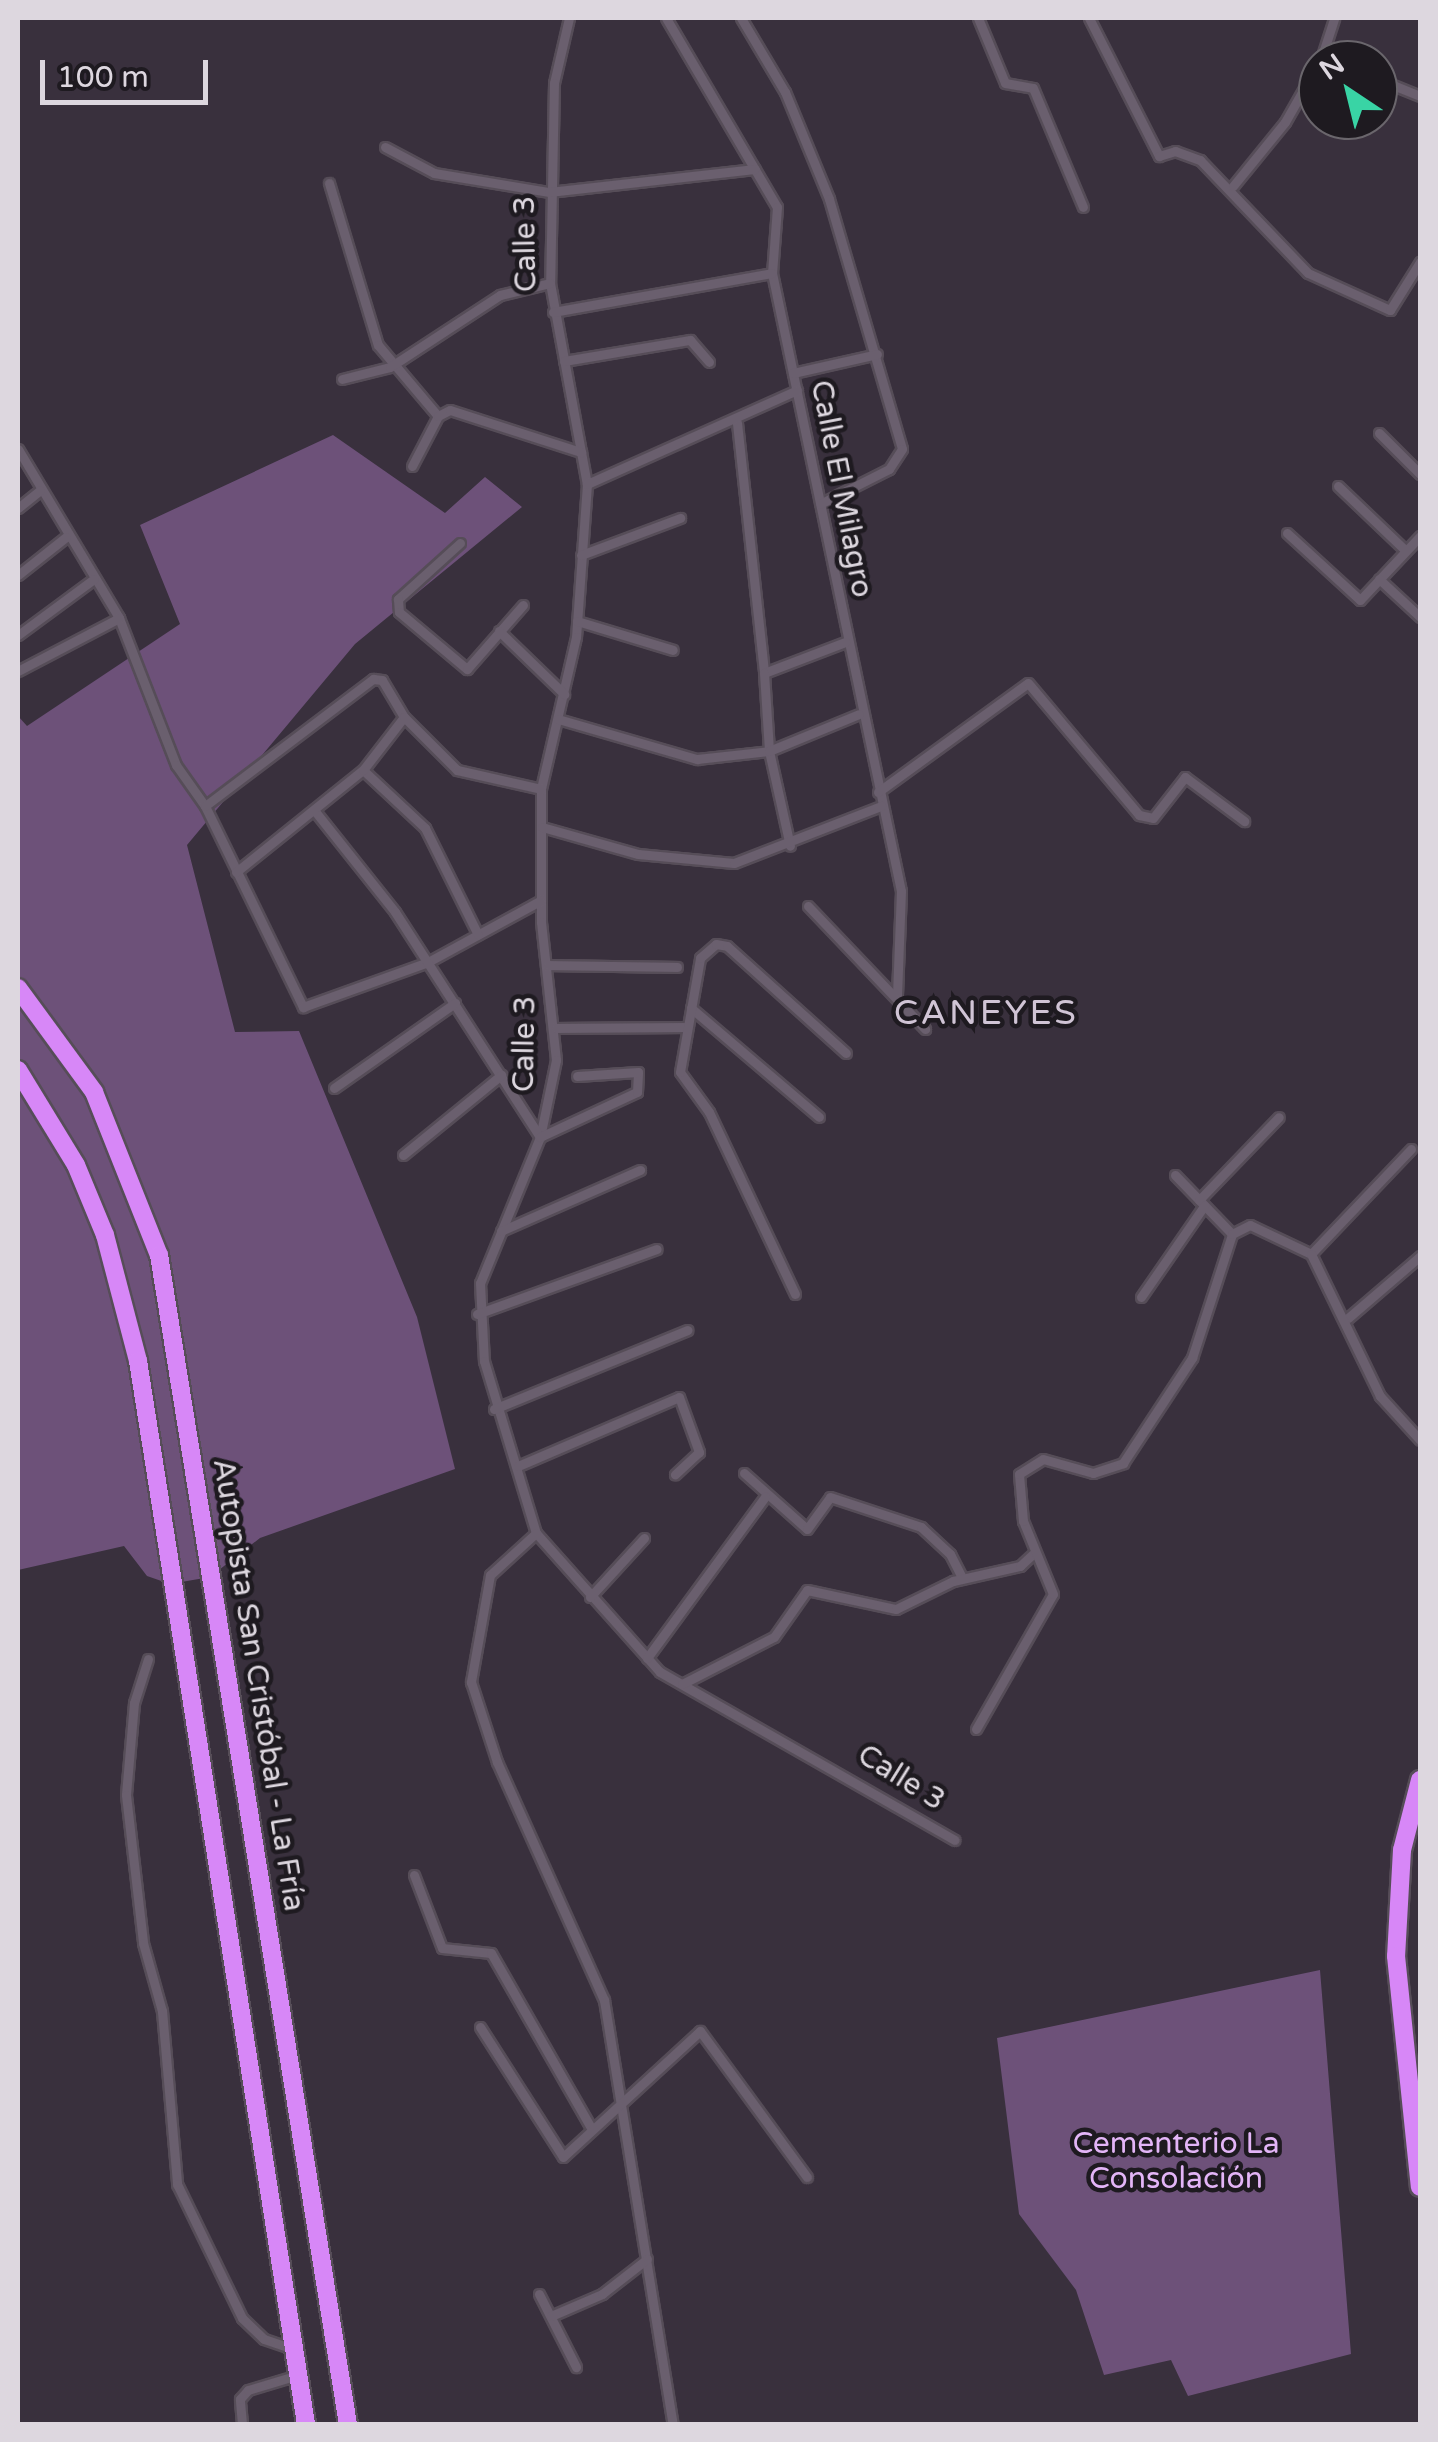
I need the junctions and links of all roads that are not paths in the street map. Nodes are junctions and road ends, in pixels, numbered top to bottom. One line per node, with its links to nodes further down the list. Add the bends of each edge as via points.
1 (569, 18): 11 (street, Calle 3, via 554,83)
2 (666, 18): 8 (street, Calle El Milagro)
3 (740, 18): 17 (street, via 797,117)
4 (978, 18): 12 (street, via 1005,83 1033,88)
5 (1089, 18): 10 (street, via 1159,156 1175,150 1200,160)
6 (1298, 102): 10 (street)
7 (385, 147): 11 (street, via 434,173)
8 (755, 169): 11 (street); 14 (street, Calle El Milagro, via 777,207)
9 (329, 183): 20 (street)
10 (1233, 186): 13 (street, via 1308,273 1390,310)
11 (549, 192): 15 (street, Calle 3)
12 (1083, 207)
13 (1420, 262)
14 (772, 274): 16 (street); 21 (street, Calle El Milagro)
15 (550, 282): 16 (street, Calle 3); 20 (street, via 500,295)
16 (554, 312): 18 (street, Calle 3)
17 (876, 354): 21 (street); 34 (street, via 900,457)
18 (564, 361): 19 (street, via 690,340); 28 (street, Calle 3)
19 (709, 362)
20 (390, 367): 22 (street); 24 (street)
21 (792, 373): 23 (street, Calle El Milagro)
22 (342, 379)
23 (797, 390): 25 (street); 34 (street, Calle El Milagro)
24 (438, 416): 28 (street, via 450,410); 29 (street)
25 (737, 423): 31 (street); 55 (street)
26 (1379, 433): 30 (street)
27 (18, 448): 33 (street)
28 (580, 452): 31 (street, Calle 3)
29 (412, 466)
30 (1420, 474)
31 (588, 484): 42 (street, Calle 3)
32 (1338, 486): 41 (street)
33 (40, 490): 35 (street); 39 (street)
34 (820, 504): 52 (street, Calle El Milagro)
35 (18, 508)
36 (680, 518): 42 (street)
37 (1286, 533): 44 (street, via 1360,600)
38 (1420, 536): 41 (street)
39 (66, 538): 43 (street); 45 (street)
40 (460, 542): 50 (street, via 398,599 397,609 463,669)
41 (1406, 550): 44 (street)
42 (581, 555): 49 (street, Calle 3)
43 (18, 575)
44 (1379, 578): 47 (street)
45 (94, 580): 48 (street); 51 (street)
46 (523, 604): 50 (street)
47 (1420, 616)
48 (120, 618): 54 (street); 64 (street, via 176,765)
49 (577, 621): 53 (street); 56 (street, Calle 3)
50 (499, 632): 56 (street)
51 (18, 635)
52 (845, 642): 55 (street); 57 (street, Calle El Milagro)
53 (673, 650)
54 (18, 672)
55 (764, 673): 60 (street)
56 (564, 694): 59 (street, Calle 3)
57 (859, 714): 60 (street); 63 (street, Calle El Milagro)
58 (404, 718): 61 (street); 62 (street, via 457,770); 64 (street, via 382,680 372,678)
59 (558, 719): 60 (street, via 696,759); 62 (street, Calle 3)
60 (769, 751): 69 (street)
61 (363, 770): 66 (street); 73 (street, via 426,828)
62 (541, 789): 68 (street, Calle 3)
63 (878, 792): 65 (street, Calle El Milagro); 67 (street, via 1028,682 1139,816 1152,818 1184,778)
64 (205, 806): 70 (street)
65 (881, 806): 69 (street); 78 (street, Calle El Milagro, via 904,912)
66 (314, 810): 70 (street); 74 (street)
67 (1244, 822)
68 (542, 826): 69 (street, via 692,864 734,863); 71 (street, Calle 3)
69 (790, 846)
70 (236, 872): 74 (street, via 303,1007)
71 (540, 901): 73 (street); 75 (street, Calle 3)
72 (808, 906): 78 (street)
73 (478, 935): 74 (street)
74 (428, 962): 79 (street)
75 (548, 965): 76 (street); 82 (street, Calle 3)
76 (676, 967)
77 (18, 988): 138 (highway, Autopista San Cristóbal - La Fría, via 101,1106 159,1255)
78 (897, 996): 83 (street)
79 (455, 1003): 86 (street); 88 (street)
80 (691, 1008): 81 (street); 84 (street, via 697,963 721,943); 89 (street)
81 (686, 1027): 82 (street); 102 (street, via 680,1072 709,1112)
82 (556, 1028): 91 (street, Calle 3, via 552,1098)
83 (925, 1029)
84 (846, 1053)
85 (18, 1070): 133 (highway, via 76,1166 116,1266 132,1330)
86 (501, 1075): 91 (street); 93 (street)
87 (577, 1076): 91 (street, via 638,1072 637,1092)
88 (334, 1088)
89 (819, 1117)
90 (1280, 1117): 96 (street)
91 (540, 1136): 97 (street, Calle 3)
92 (1411, 1148): 100 (street)
93 (403, 1154)
94 (640, 1170): 97 (street)
95 (1175, 1175): 96 (street)
96 (1202, 1202): 98 (street); 103 (street)
97 (501, 1232): 104 (street, Calle 3, via 480,1282)
98 (1232, 1234): 100 (street, via 1250,1225); 115 (street, via 1192,1358 1123,1463 1093,1473 1043,1459 1020,1474)
99 (657, 1250): 104 (street)
100 (1311, 1254): 105 (street)
101 (1420, 1256): 105 (street)
102 (795, 1294)
103 (1140, 1297)
104 (477, 1314): 107 (street, Calle 3)
105 (1348, 1318): 108 (street, via 1380,1396)
106 (688, 1330): 107 (street)
107 (494, 1409): 109 (street, Calle 3)
108 (1420, 1440)
109 (518, 1466): 111 (street, via 678,1397 699,1452); 113 (street, Calle 3)
110 (744, 1473): 112 (street)
111 (675, 1474)
112 (764, 1497): 116 (street, via 807,1529 830,1497 921,1527 950,1554); 118 (street)
113 (536, 1533): 117 (street, Calle 3); 126 (street, via 490,1575 471,1682 492,1749 596,1978)
114 (644, 1538): 117 (street)
115 (1033, 1554): 116 (street, via 1020,1566); 121 (street, via 1053,1594)
116 (962, 1578): 120 (street, via 896,1610 807,1590 774,1637)
117 (590, 1597): 118 (street, Calle 3)
118 (647, 1658): 120 (street, Calle 3)
119 (148, 1659): 133 (street, via 134,1704 126,1796 144,1943 162,2011 176,2184 242,2318 264,2339)
120 (682, 1684): 123 (street, Calle 3)
121 (976, 1729)
122 (1420, 1780): 129 (highway, via 1402,1850 1396,1956)
123 (954, 1840)
124 (414, 1875): 127 (street, via 442,1948 492,1953)
125 (480, 2027): 127 (street, via 563,2157)
126 (626, 2102): 127 (street); 128 (street, via 700,2031); 130 (street)
127 (592, 2129)
128 (807, 2177)
129 (1420, 2187)
130 (648, 2259): 132 (street, via 602,2294); 139 (street)
131 (539, 2294): 132 (street)
132 (551, 2316): 134 (street)
133 (294, 2350): 135 (highway)
134 (576, 2367)
135 (298, 2375): 136 (street, via 248,2390); 137 (highway)
136 (242, 2424)
137 (306, 2424)
138 (348, 2424)
139 (672, 2424)

